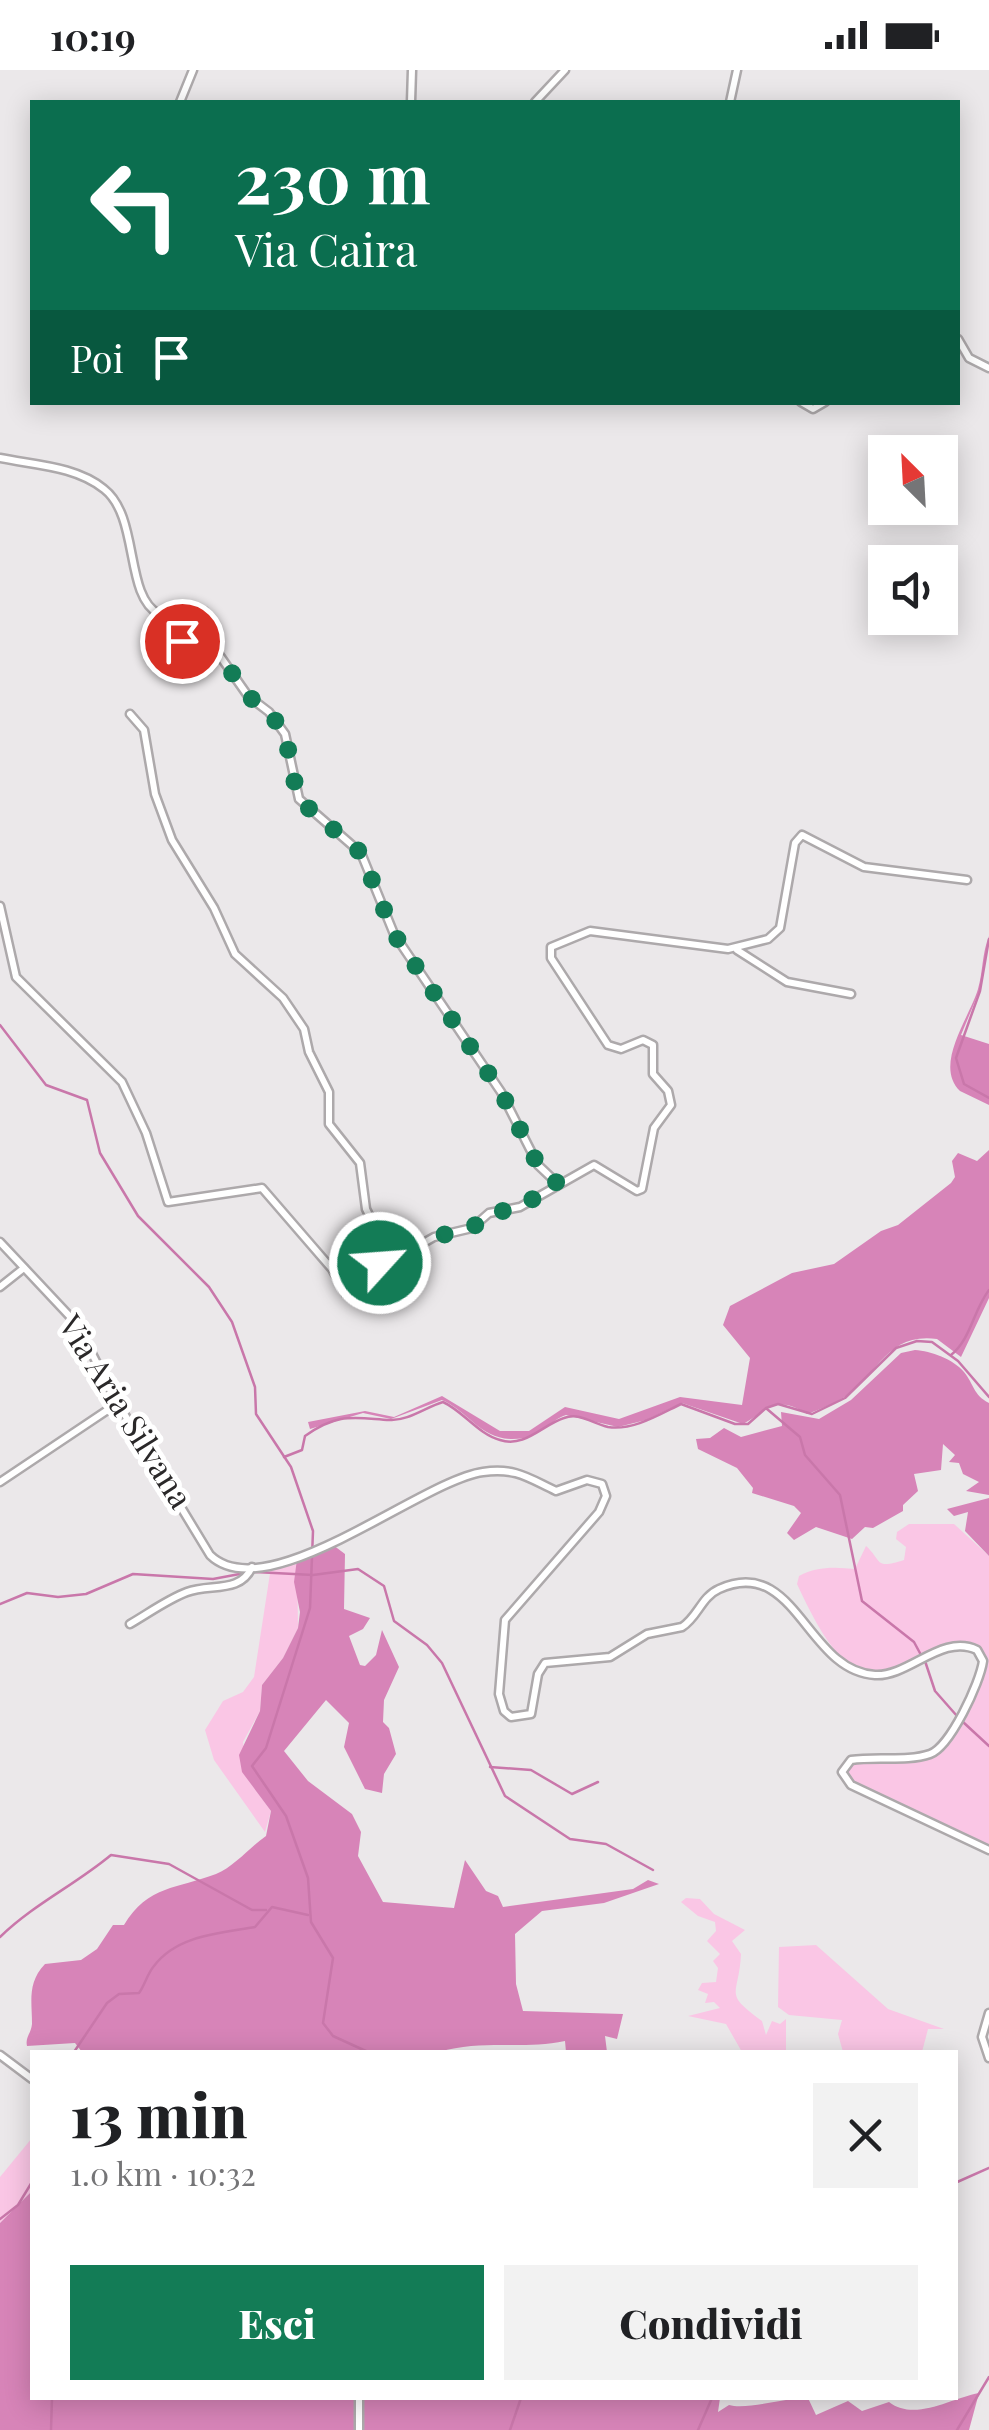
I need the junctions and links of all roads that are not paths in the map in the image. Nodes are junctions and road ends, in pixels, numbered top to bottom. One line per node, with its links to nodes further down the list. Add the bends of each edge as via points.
1 (193, 70): 5 (street)
2 (412, 70): 6 (street)
3 (565, 70): 7 (street)
4 (737, 70): 8 (street)
5 (181, 100)
6 (412, 100)
7 (537, 100)
8 (730, 100)
9 (960, 342): 10 (street, via 969,358)
10 (989, 368)
11 (0, 458): 12 (street, via 71,472 103,488 126,518 131,553 153,608 167,616)
12 (204, 611)
13 (179, 637): 19 (street, via 213,646 280,727 290,745 298,799 361,853 394,934 501,1092 538,1165)
14 (130, 714): 21 (street, via 144,730 155,794 172,840 235,954 300,1020 328,1092 329,1124 360,1163 366,1209)
15 (967, 880): 17 (street, via 864,867 802,835 778,931)
16 (0, 906): 21 (street, via 16,977 122,1082 168,1202 262,1188 332,1269 345,1294 354,1283 355,1244 380,1263)
17 (736, 949): 18 (street, via 787,982); 19 (street, via 595,931 550,949 608,1045 652,1043 653,1074 671,1106 654,1128 641,1190 596,1164)
18 (851, 994)
19 (558, 1184): 21 (street, via 516,1209 489,1213 472,1228 422,1242)
20 (0, 1242): 22 (street, Via Aria Silvana)
21 (392, 1261)
22 (24, 1268): 23 (street); 24 (street, Via Aria Silvana, via 77,1324)
23 (0, 1287)
24 (118, 1403): 25 (street); 26 (street, Via Aria Silvana, via 210,1555 223,1565)
25 (0, 1482)
26 (252, 1567): 27 (street, via 240,1581 188,1591); 28 (street, via 334,1542 484,1472 530,1475 558,1491 587,1480 604,1486 599,1512 505,1620 500,1698 506,1713 518,1719 531,1714 545,1663 610,1657 646,1634 682,1627 708,1596 756,1582 772,1588 827,1651 858,1672 889,1674 949,1648 974,1648 983,1658 940,1748 923,1756 852,1760 842,1772 851,1785)
27 (130, 1624)
28 (989, 1850)
29 (989, 2013): 31 (street, via 982,2041)
30 (0, 2055): 32 (street)
31 (989, 2058)
32 (30, 2077)
33 (360, 2400): 34 (street)
34 (360, 2430)

